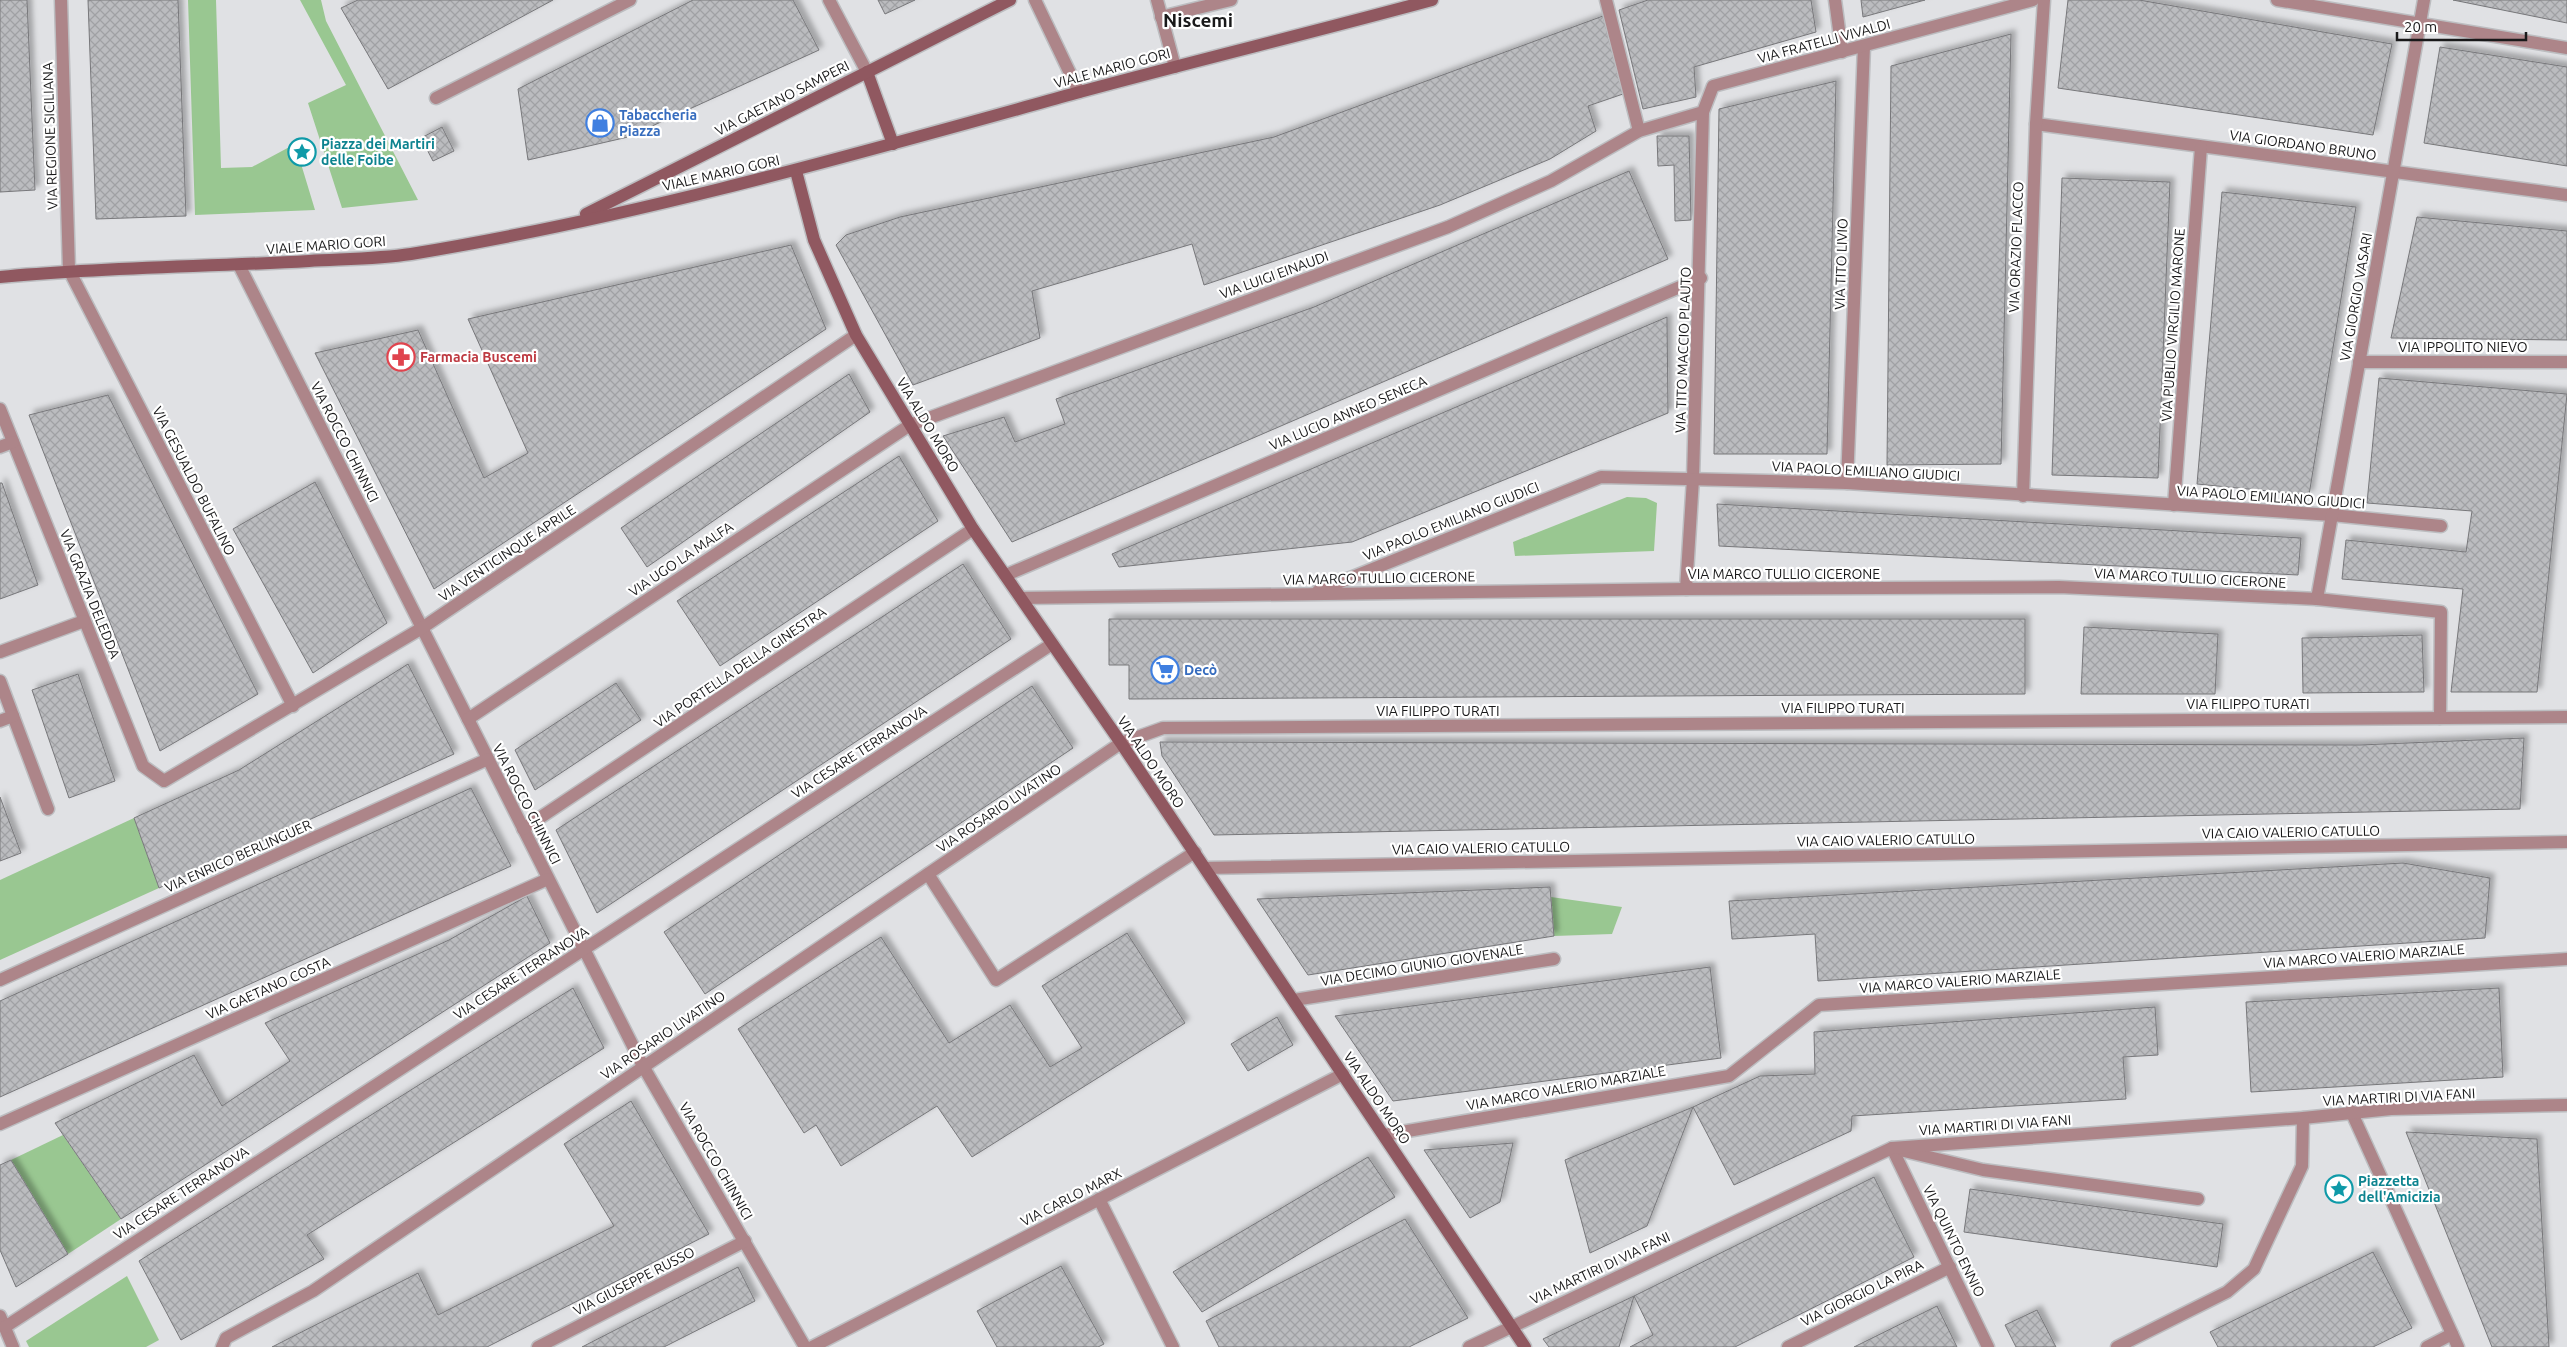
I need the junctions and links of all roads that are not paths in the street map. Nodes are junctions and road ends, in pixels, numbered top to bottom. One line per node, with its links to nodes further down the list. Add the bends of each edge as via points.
1 (61, 0): 35 (street, VIA REGIONE SICILIANA)
2 (630, 0): 24 (street)
3 (829, 0): 22 (street)
4 (1010, 0): 22 (main road, VIA GAETANO SAMPERI)
5 (1035, 0): 23 (street)
6 (1157, 0): 16 (street)
7 (1231, 0): 16 (street)
8 (1432, 0): 15 (main road, VIALE MARIO GORI)
9 (1606, 0): 27 (street)
10 (1835, 0): 20 (street)
11 (2033, 0): 18 (street, VIA FRATELLI VIVALDI)
12 (2044, 0): 26 (street, VIA ORAZIO FLACCO)
13 (2277, 0): 17 (street)
14 (2424, 0): 17 (street, VIA GIORGIO VASARI)
15 (1396, 5): 21 (main road, VIALE MARIO GORI)
16 (1162, 17): 21 (street)
17 (2420, 22): 19 (street); 31 (street, VIA GIORGIO VASARI)
18 (1864, 46): 20 (street, VIA FRATELLI VIVALDI); 46 (street, VIA TITO LIVIO)
19 (2567, 48)
20 (1842, 52): 25 (street, VIA FRATELLI VIVALDI, via 1713,86)
21 (1175, 67): 23 (main road, VIALE MARIO GORI)
22 (867, 72): 28 (main road); 33 (main road, VIA GAETANO SAMPERI)
23 (1079, 92): 28 (main road, VIALE MARIO GORI)
24 (436, 98)
25 (1703, 112): 27 (street); 37 (street, VIA TITO MACCIO PLAUTO)
26 (2036, 124): 29 (street, VIA GIORDANO BRUNO); 47 (street, VIA ORAZIO FLACCO)
27 (1640, 131): 42 (street, VIA LUIGI EINAUDI, via 1551,181 1448,227)
28 (893, 144): 30 (main road, VIALE MARIO GORI)
29 (2202, 147): 31 (street, VIA GIORDANO BRUNO); 48 (street, VIA PUBLIO VIRGILIO MARONE)
30 (796, 171): 33 (main road, VIALE MARIO GORI); 38 (main road, VIA ALDO MORO, via 814,240)
31 (2394, 172): 32 (street, VIA GIORDANO BRUNO); 39 (street, VIA GIORGIO VASARI)
32 (2567, 195)
33 (568, 224): 34 (main road, VIALE MARIO GORI, via 407,255)
34 (239, 265): 35 (main road, VIALE MARIO GORI); 58 (street, VIA ROCCO CHINNICI)
35 (69, 270): 36 (main road, VIALE MARIO GORI); 62 (street, VIA GESUALDO BUFALINO)
36 (0, 277)
37 (1700, 278): 45 (street, VIA TITO MACCIO PLAUTO); 52 (street, VIA LUCIO ANNEO SENECA)
38 (856, 335): 42 (main road, VIA ALDO MORO); 58 (street, VIA VENTICINQUE APRILE)
39 (2359, 362): 40 (street, VIA IPPOLITO NIEVO); 49 (street, VIA GIORGIO VASARI)
40 (2567, 362)
41 (0, 409): 43 (street, VIA GRAZIA DELEDDA)
42 (910, 425): 51 (main road, VIA ALDO MORO); 66 (street, VIA UGO LA MALFA)
43 (13, 442): 44 (street); 57 (street, VIA GRAZIA DELEDDA)
44 (0, 448)
45 (1693, 479): 46 (street, VIA PAOLO EMILIANO GIUDICI); 53 (street, VIA TITO MACCIO PLAUTO); 54 (street, VIA PAOLO EMILIANO GIUDICI, via 1602,477)
46 (1847, 483): 47 (street, VIA PAOLO EMILIANO GIUDICI)
47 (2023, 496): 48 (street, VIA PAOLO EMILIANO GIUDICI)
48 (2174, 505): 49 (street, VIA PAOLO EMILIANO GIUDICI)
49 (2332, 515): 50 (street, VIA PAOLO EMILIANO GIUDICI); 56 (street, VIA GIORGIO VASARI)
50 (2441, 526)
51 (973, 529): 52 (main road, VIA ALDO MORO); 72 (street, VIA PORTELLA DELLA GINESTRA)
52 (1006, 575): 55 (main road, VIA ALDO MORO)
53 (1686, 589): 54 (street, VIA MARCO TULLIO CICERONE); 56 (street, VIA MARCO TULLIO CICERONE, via 2059,587)
54 (1311, 594): 55 (street, VIA MARCO TULLIO CICERONE)
55 (1020, 598): 59 (main road, VIA ALDO MORO)
56 (2317, 599): 65 (street, VIA MARCO TULLIO CICERONE, via 2441,612)
57 (84, 621): 60 (street); 70 (street, VIA GRAZIA DELEDDA, via 143,766)
58 (422, 628): 62 (street, VIA VENTICINQUE APRILE); 66 (street, VIA ROCCO CHINNICI)
59 (1052, 644): 68 (main road, VIA ALDO MORO); 78 (street, VIA CESARE TERRANOVA)
60 (0, 652)
61 (0, 681): 63 (street)
62 (293, 706): 70 (street, VIA VENTICINQUE APRILE)
63 (13, 716): 67 (street); 71 (street)
64 (2567, 717): 65 (street, VIA FILIPPO TURATI)
65 (2440, 718): 68 (street, VIA FILIPPO TURATI, via 1163,728)
66 (468, 719): 69 (street, VIA ROCCO CHINNICI)
67 (0, 721)
68 (1121, 743): 74 (main road, VIA ALDO MORO); 76 (street, VIA ROSARIO LIVATINO)
69 (488, 759): 72 (street, VIA ROCCO CHINNICI); 81 (street, VIA ENRICO BERLINGUER)
70 (164, 780)
71 (48, 809)
72 (523, 829): 77 (street, VIA ROCCO CHINNICI)
73 (2567, 842): 75 (street, VIA CAIO VALERIO CATULLO)
74 (1195, 852): 75 (main road, VIA ALDO MORO); 76 (street, via 996,980)
75 (1205, 868): 82 (main road, VIA ALDO MORO)
76 (928, 874): 83 (street, VIA ROSARIO LIVATINO)
77 (548, 879): 78 (street, VIA ROCCO CHINNICI); 88 (street, VIA GAETANO COSTA)
78 (584, 950): 83 (street, VIA ROCCO CHINNICI); 95 (street, VIA CESARE TERRANOVA)
79 (1554, 959): 82 (street, VIA DECIMO GIUNIO GIOVENALE)
80 (2567, 959): 89 (street, VIA MARCO VALERIO MARZIALE, via 1819,1005 1729,1076)
81 (0, 980)
82 (1294, 1000): 84 (main road, VIA ALDO MORO)
83 (643, 1066): 93 (street, VIA ROCCO CHINNICI); 99 (street, VIA ROSARIO LIVATINO, via 313,1291 226,1338)
84 (1343, 1074): 89 (main road, VIA ALDO MORO); 91 (street, VIA CARLO MARX)
85 (2567, 1105): 86 (street, VIA MARTIRI DI VIA FANI)
86 (2352, 1112): 87 (street, VIA MARTIRI DI VIA FANI); 97 (street)
87 (2303, 1118): 90 (street, VIA MARTIRI DI VIA FANI); 108 (street, via 2302,1166 2254,1269 2227,1292)
88 (0, 1124)
89 (1384, 1134): 96 (main road, VIA ALDO MORO)
90 (1892, 1148): 92 (street, via 1983,1170); 94 (street, VIA QUINTO ENNIO); 96 (street, VIA MARTIRI DI VIA FANI)
91 (1099, 1199): 102 (street, VIA CARLO MARX); 103 (street)
92 (2198, 1199)
93 (745, 1241): 100 (street, VIA GIUSEPPE RUSSO); 101 (street, VIA ROCCO CHINNICI)
94 (1950, 1267): 106 (street, VIA GIORGIO LA PIRA); 107 (street, VIA QUINTO ENNIO)
95 (2, 1321): 98 (street)
96 (1510, 1326): 104 (street, VIA MARTIRI DI VIA FANI); 105 (main road, VIA ALDO MORO)
97 (2452, 1334): 109 (street); 110 (street)
98 (13, 1347)
99 (222, 1347)
100 (538, 1347)
101 (805, 1347)
102 (812, 1347)
103 (1173, 1347)
104 (1469, 1347)
105 (1525, 1347)
106 (1788, 1347)
107 (1988, 1347)
108 (2117, 1347)
109 (2427, 1347)
110 (2458, 1347)

